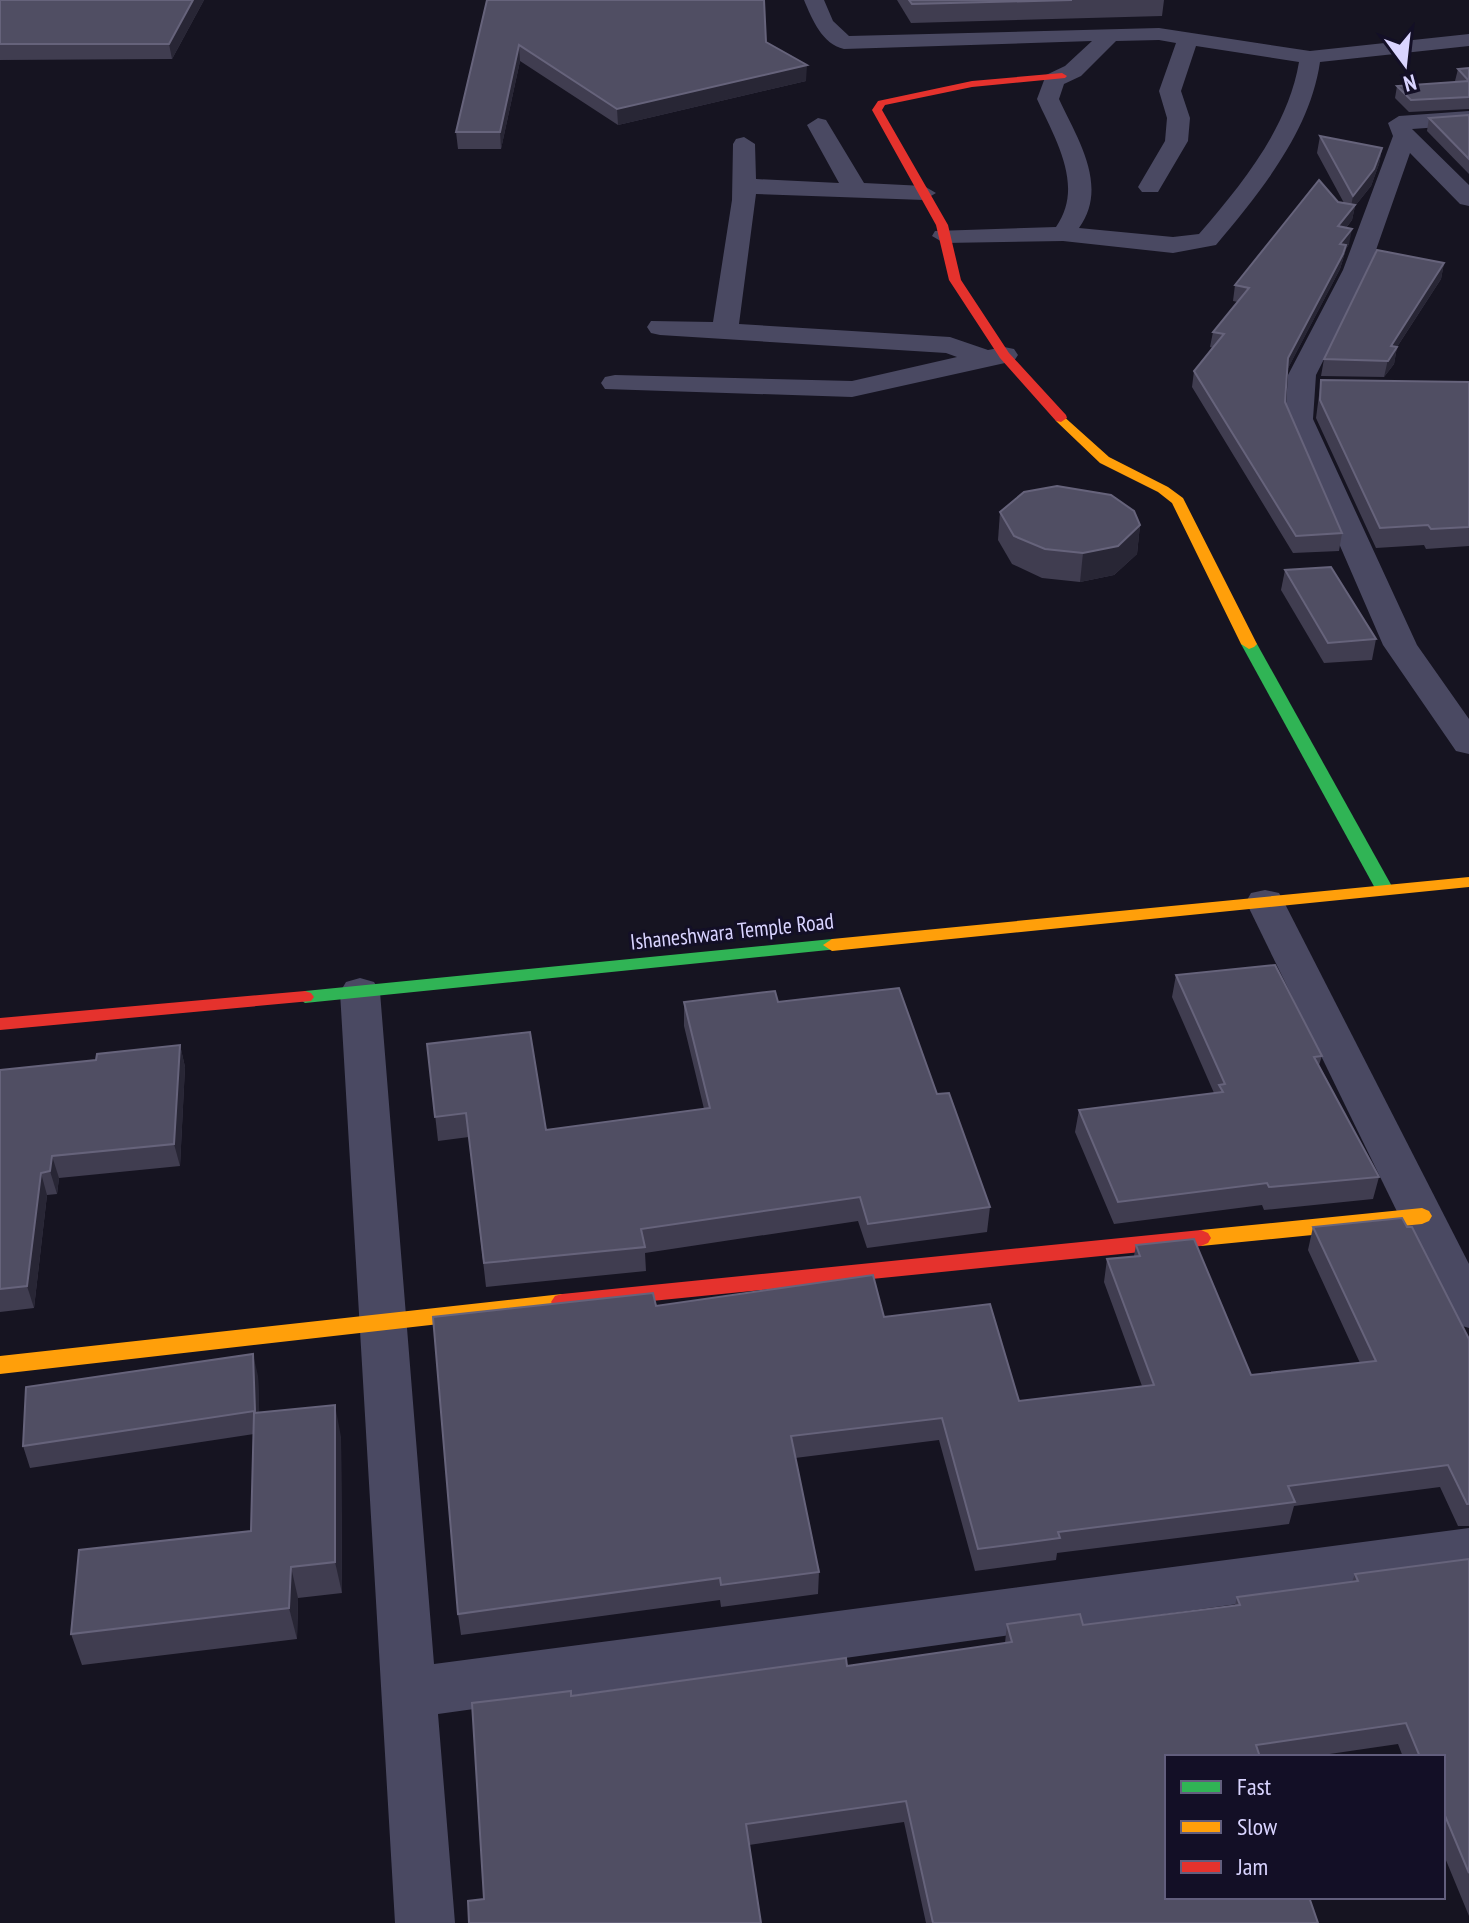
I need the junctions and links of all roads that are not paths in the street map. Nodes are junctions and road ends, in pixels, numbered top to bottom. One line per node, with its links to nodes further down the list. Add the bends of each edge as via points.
1 (814, 0): 2 (street, via 824,24 844,43)
2 (1110, 35): 3 (street); 6 (street)
3 (1188, 39): 5 (street); 12 (street, via 1170,91 1182,117 1171,157)
4 (1469, 40): 5 (street)
5 (1310, 57): 16 (street, via 1304,96 1251,188 1207,240 1173,245)
6 (1062, 76): 14 (street, via 962,84 877,106); 16 (street, via 1054,80 1048,99 1080,170 1077,214)
7 (1469, 118): 9 (street, via 1399,123)
8 (818, 125): 13 (street)
9 (1405, 135): 15 (street); 22 (street, via 1356,270 1307,365 1314,387 1299,419 1400,645)
10 (744, 144): 11 (street)
11 (744, 186): 13 (street); 19 (street)
12 (1150, 187)
13 (857, 191): 14 (street)
14 (924, 193): 17 (street)
15 (1469, 199)
16 (1063, 234): 17 (street)
17 (944, 236): 20 (street, via 955,280)
18 (660, 327): 19 (street)
19 (725, 331): 20 (street, via 950,345)
20 (995, 357): 21 (street, via 852,389); 24 (street, via 1087,446 1178,501 1260,667)
21 (615, 383)
22 (1469, 743)
23 (1469, 882): 24 (street, Ishaneshwara Temple Road)
24 (1385, 890): 25 (street, Ishaneshwara Temple Road)
25 (1265, 902): 26 (street, Ishaneshwara Temple Road); 28 (street)
26 (360, 992): 27 (street, Ishaneshwara Temple Road); 30 (street)
27 (0, 1024)
28 (1422, 1216): 29 (street); 30 (street)
29 (1469, 1310)
30 (383, 1320): 31 (street); 33 (street)
31 (0, 1365)
32 (1469, 1550): 33 (street)
33 (408, 1693): 34 (street)
34 (425, 1923)

